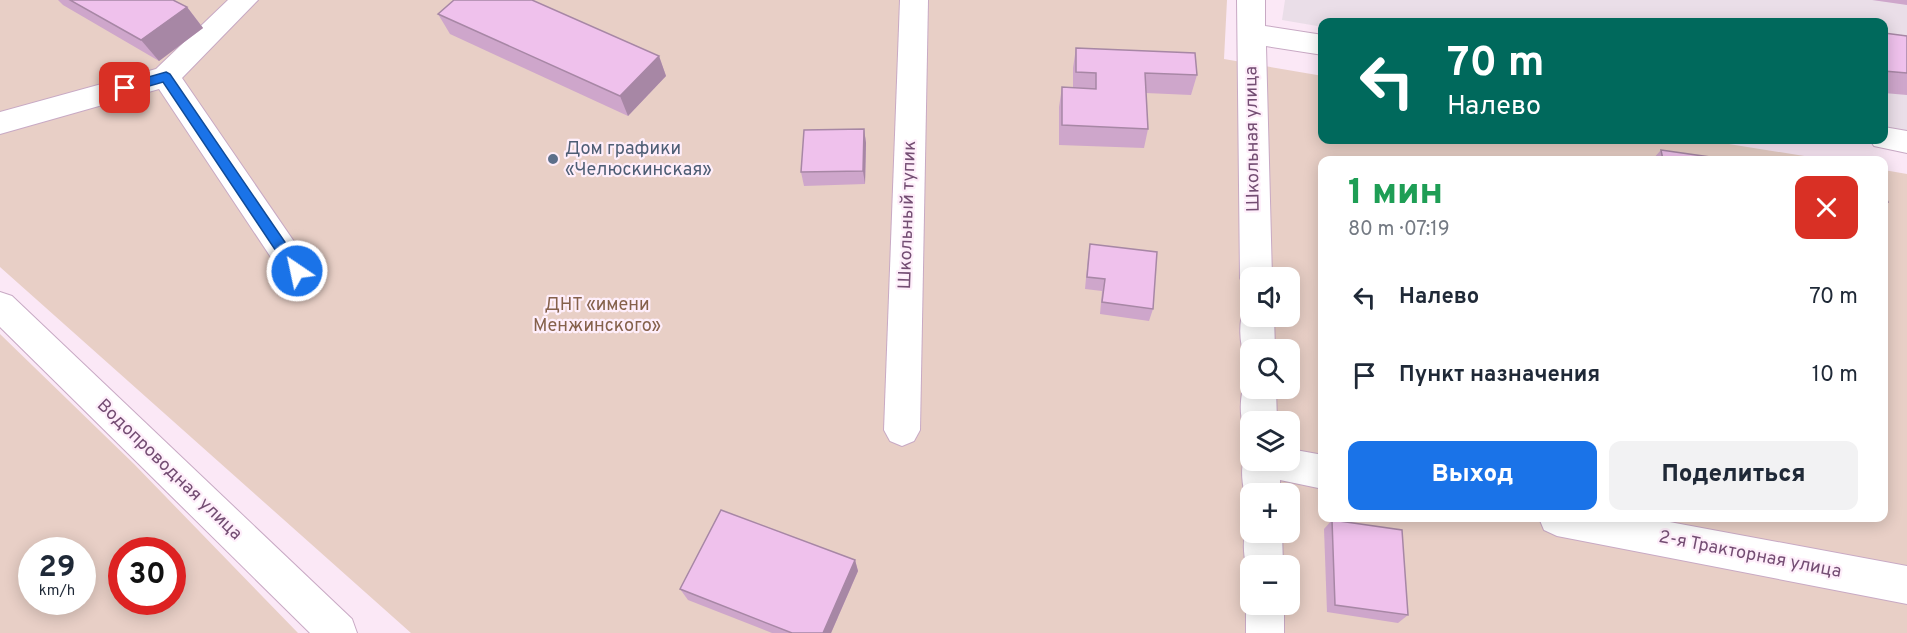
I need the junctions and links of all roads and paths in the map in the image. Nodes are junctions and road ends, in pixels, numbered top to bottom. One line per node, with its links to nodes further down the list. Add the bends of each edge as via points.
1 (244, 0): 6 (street)
2 (914, 0): 13 (street, Школьный тупик)
3 (1251, 0): 4 (street, Школьная улица)
4 (1250, 33): 5 (street); 10 (street, Школьная улица)
5 (1318, 44)
6 (166, 77): 7 (street); 11 (street)
7 (0, 123)
8 (1888, 139): 9 (street)
9 (1907, 142)
10 (1256, 267)
11 (297, 271)
12 (0, 306): 19 (street, Водопроводная улица)
13 (902, 430)
14 (1300, 467): 15 (street)
15 (1318, 471)
16 (1578, 522): 17 (street, 2-я Тракторная улица)
17 (1907, 585)
18 (1265, 615): 20 (street)
19 (338, 633)
20 (1266, 633)

